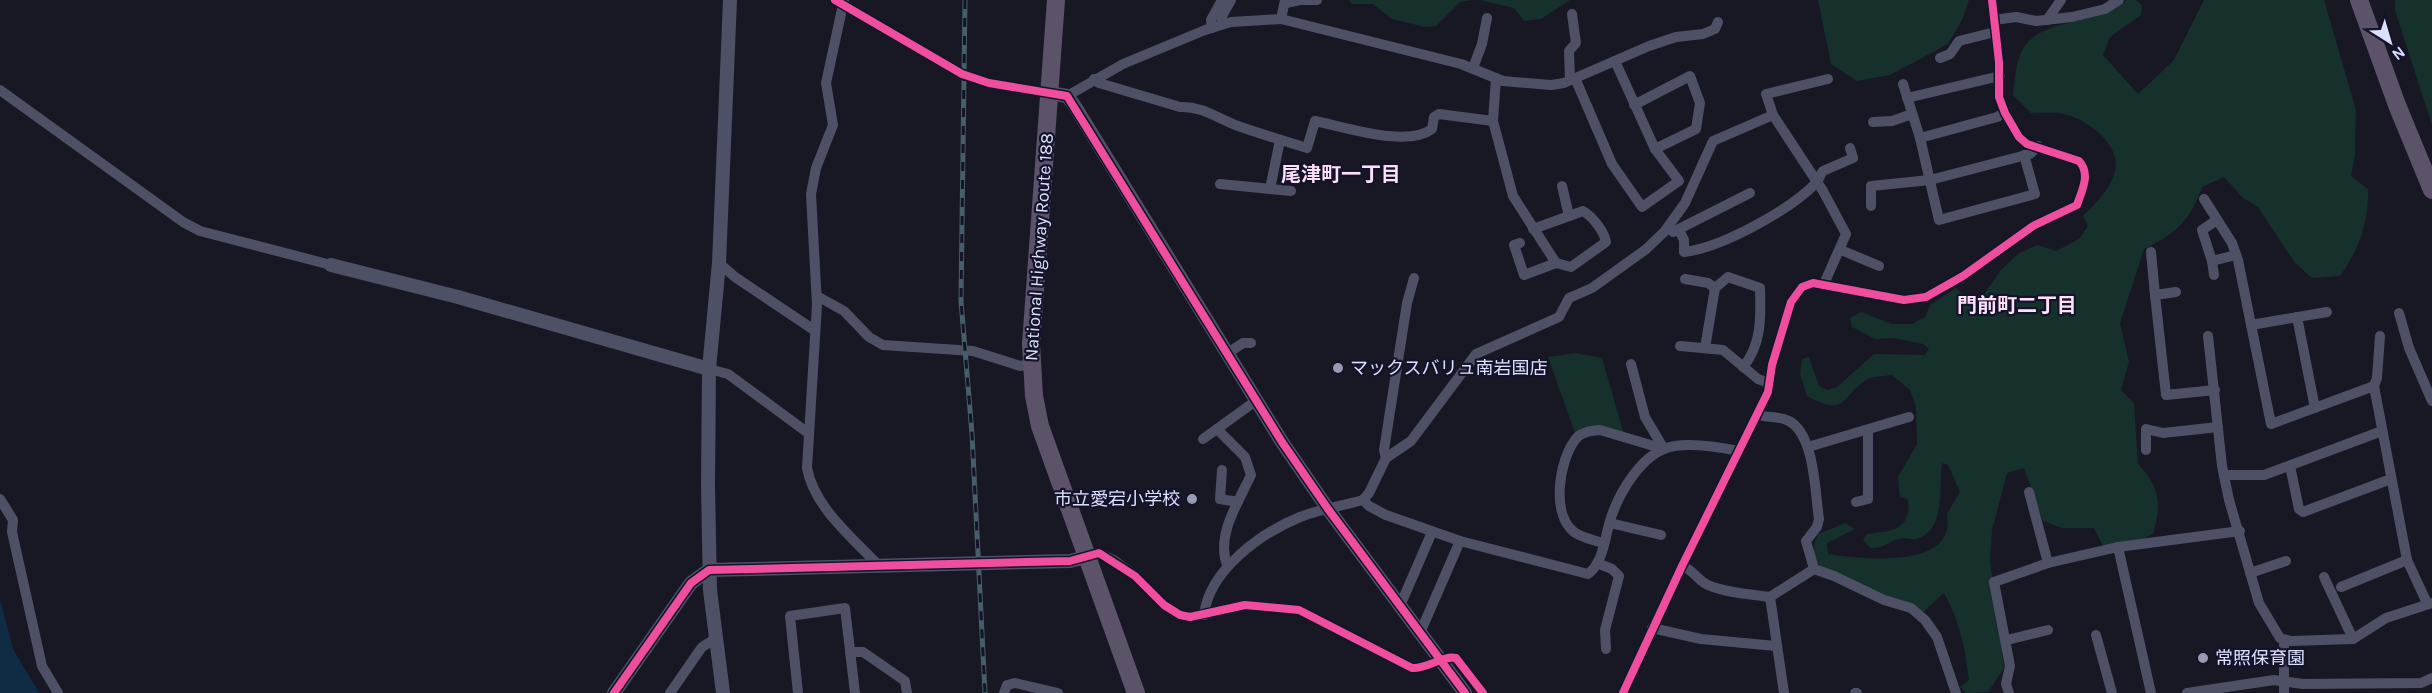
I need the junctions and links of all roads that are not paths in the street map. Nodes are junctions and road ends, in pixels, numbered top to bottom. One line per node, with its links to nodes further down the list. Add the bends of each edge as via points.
1 (730, 0): 65 (street)
2 (1056, 0): 31 (highway, National Highway Route 188)
3 (1222, 0): 19 (street, via 1211,20)
4 (1231, 0): 19 (street)
5 (1301, 0): 6 (street); 11 (street)
6 (1317, 0)
7 (1992, 0): 16 (street)
8 (2061, 0): 17 (street)
9 (2119, 0): 17 (street, via 2105,9)
10 (2359, 0): 50 (highway)
11 (1285, 1): 15 (street)
12 (840, 2): 31 (street, via 962,74 989,83); 76 (street, via 826,83 833,124 816,168 811,194)
13 (1572, 14): 26 (street, via 1576,43 1569,51)
14 (1487, 18): 23 (street)
15 (1281, 19): 19 (street); 23 (street)
16 (1994, 20): 17 (street); 20 (street)
17 (2047, 20)
18 (1718, 22): 22 (street, via 1703,34 1676,37)
19 (1217, 26): 28 (street)
20 (1995, 32): 21 (street, via 1959,41 1950,54); 24 (street)
21 (1940, 58)
22 (1615, 61): 26 (street); 33 (street)
23 (1473, 68): 25 (street)
24 (2000, 76): 32 (street); 34 (street, via 1999,97)
25 (1496, 78): 26 (street, via 1551,85); 37 (street)
26 (1573, 79): 43 (street, via 1612,164 1642,207 1679,180)
27 (1828, 79): 36 (street, via 1766,94)
28 (1094, 80): 31 (street); 40 (street, via 1180,107 1192,106)
29 (1903, 84): 32 (street)
30 (0, 90): 67 (street, via 200,231)
31 (1058, 94): 87 (street); 88 (highway, National Highway Route 188)
32 (1907, 98): 35 (street)
33 (1634, 105): 43 (street); 43 (street, via 1690,76 1700,103 1696,129)
34 (2005, 113): 39 (street); 41 (street, via 2019,137)
35 (1912, 114): 38 (street); 39 (street)
36 (1773, 115): 46 (street); 59 (street, via 1713,141 1685,203)
37 (1493, 121): 40 (street, via 1439,114 1434,117 1432,129 1410,137 1395,137 1315,121 1306,148); 57 (street, via 1513,196)
38 (1874, 122)
39 (1920, 138): 45 (street)
40 (1280, 140): 49 (street)
41 (2038, 146): 44 (street); 72 (street, via 2084,165 2084,186 2071,210 2025,231 1963,276 1926,297 1904,300)
42 (1850, 148): 46 (street, via 1853,158 1823,171)
43 (1655, 149)
44 (2024, 155): 45 (street); 45 (street, via 2035,194 1939,220)
45 (1930, 180): 54 (street, via 1871,186)
46 (1816, 183): 58 (street, via 1767,220 1702,250 1684,252 1684,240); 61 (street, via 1846,234)
47 (1220, 184): 49 (street)
48 (1562, 186): 55 (street)
49 (1270, 189): 51 (street)
50 (2432, 190)
51 (1291, 191)
52 (1750, 193): 58 (street)
53 (2204, 199): 56 (street)
54 (1871, 206)
55 (1569, 216): 57 (street); 66 (street, via 1587,213 1606,242 1572,267)
56 (2217, 220): 63 (street); 64 (street, via 2202,230)
57 (1533, 229): 66 (street)
58 (1678, 230): 59 (street)
59 (1662, 234): 110 (street, via 1592,288 1569,298 1559,317 1476,354 1411,441)
60 (1520, 243): 66 (street, via 1514,245 1524,275)
61 (1841, 250): 68 (street); 72 (street)
62 (2151, 252): 75 (street)
63 (2236, 255): 64 (street); 80 (street)
64 (2212, 261): 69 (street)
65 (718, 263): 81 (street); 91 (street)
66 (1556, 263)
67 (331, 264): 91 (street)
68 (1879, 266)
69 (2214, 275)
70 (1414, 278): 110 (street, via 1384,450)
71 (1685, 279): 73 (street)
72 (1824, 284): 92 (street, via 1803,287 1791,302)
73 (1715, 288): 86 (street); 90 (street, via 1728,277 1760,288 1761,324)
74 (2176, 292): 75 (street)
75 (2155, 295): 94 (street, via 2166,395)
76 (817, 296): 81 (street); 88 (street, via 844,311 869,337 883,345 973,351 1020,366)
77 (2327, 312): 79 (street)
78 (2399, 313): 96 (street)
79 (2297, 317): 80 (street); 97 (street)
80 (2251, 325): 97 (street, via 2271,424)
81 (814, 330): 104 (street)
82 (2208, 336): 94 (street)
83 (2380, 336): 93 (street, via 2378,378)
84 (1251, 343): 87 (street)
85 (1680, 346): 86 (street)
86 (1705, 348): 90 (street, via 1723,350)
87 (1228, 353): 95 (street)
88 (1031, 364): 128 (highway, National Highway Route 188, via 1040,426)
89 (1631, 364): 107 (street, via 1646,417)
90 (1743, 367): 92 (street)
91 (709, 369): 104 (street, via 728,374); 137 (street)
92 (1769, 383): 98 (street)
93 (2374, 386): 97 (street); 103 (street)
94 (2215, 390): 100 (street)
95 (1257, 400): 101 (street); 120 (street)
96 (2432, 401)
97 (2315, 408)
98 (1757, 414): 106 (street, via 1765,418 1775,416 1796,426); 109 (street)
99 (1909, 417): 102 (street)
100 (2218, 427): 108 (street, via 2163,434 2146,429); 113 (street)
101 (1217, 429): 105 (street); 118 (street, via 1245,457 1251,475)
102 (1868, 431): 106 (street); 119 (street, via 1868,499)
103 (2382, 431): 111 (street); 114 (street)
104 (808, 433): 133 (street, via 811,486 819,501)
105 (1203, 439)
106 (1808, 447): 136 (street, via 1819,519 1806,541)
107 (1664, 449): 109 (street, via 1701,446); 121 (street, via 1631,477 1617,498); 126 (street, via 1600,430 1575,440 1560,477 1563,513 1575,532)
108 (2146, 450)
109 (1739, 451): 135 (street)
110 (1386, 458): 117 (street)
111 (2290, 466): 113 (street, via 2256,477); 114 (street, via 2302,512)
112 (1222, 470): 118 (street, via 1220,499)
113 (2224, 475): 122 (street)
114 (2391, 479): 129 (street)
115 (2029, 492): 132 (street)
116 (0, 499): 160 (street, via 13,520 12,532 42,666)
117 (1363, 500): 120 (street); 123 (street, via 1386,515)
118 (1238, 502): 134 (street, via 1225,533)
119 (1856, 502)
120 (1328, 509): 134 (street, via 1280,527); 143 (street)
121 (1610, 523): 124 (street); 126 (street)
122 (2240, 531): 127 (street); 138 (street)
123 (1432, 532): 125 (street); 143 (street)
124 (1661, 535)
125 (1460, 541): 131 (street, via 1578,573 1588,574); 147 (street)
126 (1604, 544): 131 (street)
127 (2118, 547): 132 (street); 178 (street)
128 (1086, 557): 133 (street, via 1070,561); 144 (street, via 1099,554 1115,561 1180,615); 170 (highway, National Highway Route 188)
129 (2407, 560): 140 (street); 142 (street)
130 (2286, 561): 138 (street)
131 (1597, 563): 154 (street, via 1619,576 1605,630)
132 (2048, 563): 151 (street, via 1994,582)
133 (878, 565): 137 (street)
134 (1227, 565): 144 (street, via 1218,576)
135 (1682, 566): 141 (street, via 1694,570 1710,586); 145 (street)
136 (1814, 569): 141 (street); 175 (street, via 1911,608 1925,620 1936,638)
137 (709, 570): 149 (street); 161 (street, via 691,583)
138 (2250, 573): 152 (street, via 2266,618)
139 (2324, 577): 150 (street)
140 (2341, 587)
141 (1770, 597): 153 (street)
142 (2430, 603): 150 (street, via 2386,618)
143 (1398, 604): 147 (street)
144 (1204, 615): 156 (street, via 1245,606 1299,610 1412,668 1422,669)
145 (1652, 628): 153 (street, via 1701,639); 173 (street)
146 (2048, 630): 151 (street)
147 (1420, 633): 156 (street)
148 (2096, 635): 177 (street)
149 (715, 639): 158 (street, via 702,646); 164 (street)
150 (2353, 639): 152 (street)
151 (2007, 640): 176 (street)
152 (2284, 640): 159 (street)
153 (1776, 646): 174 (street)
154 (1605, 649)
155 (850, 652): 165 (street, via 844,608 790,616); 166 (street); 167 (street, via 863,652 905,681)
156 (1441, 662): 171 (street); 172 (street, via 1449,656 1456,658)
157 (2432, 678): 159 (street, via 2421,683)
158 (678, 681): 162 (street); 163 (street)
159 (2284, 688): 179 (street, via 2260,682)
160 (58, 693)
161 (614, 693)
162 (670, 693)
163 (682, 693)
164 (723, 693)
165 (798, 693)
166 (855, 693)
167 (907, 693)
168 (1004, 693): 169 (street, via 1007,685 1015,682)
169 (1056, 693)
170 (1136, 693)
171 (1465, 693)
172 (1483, 693)
173 (1623, 693)
174 (1785, 693)
175 (1956, 693)
176 (2009, 693)
177 (2112, 693)
178 (2151, 693)
179 (2187, 693)

